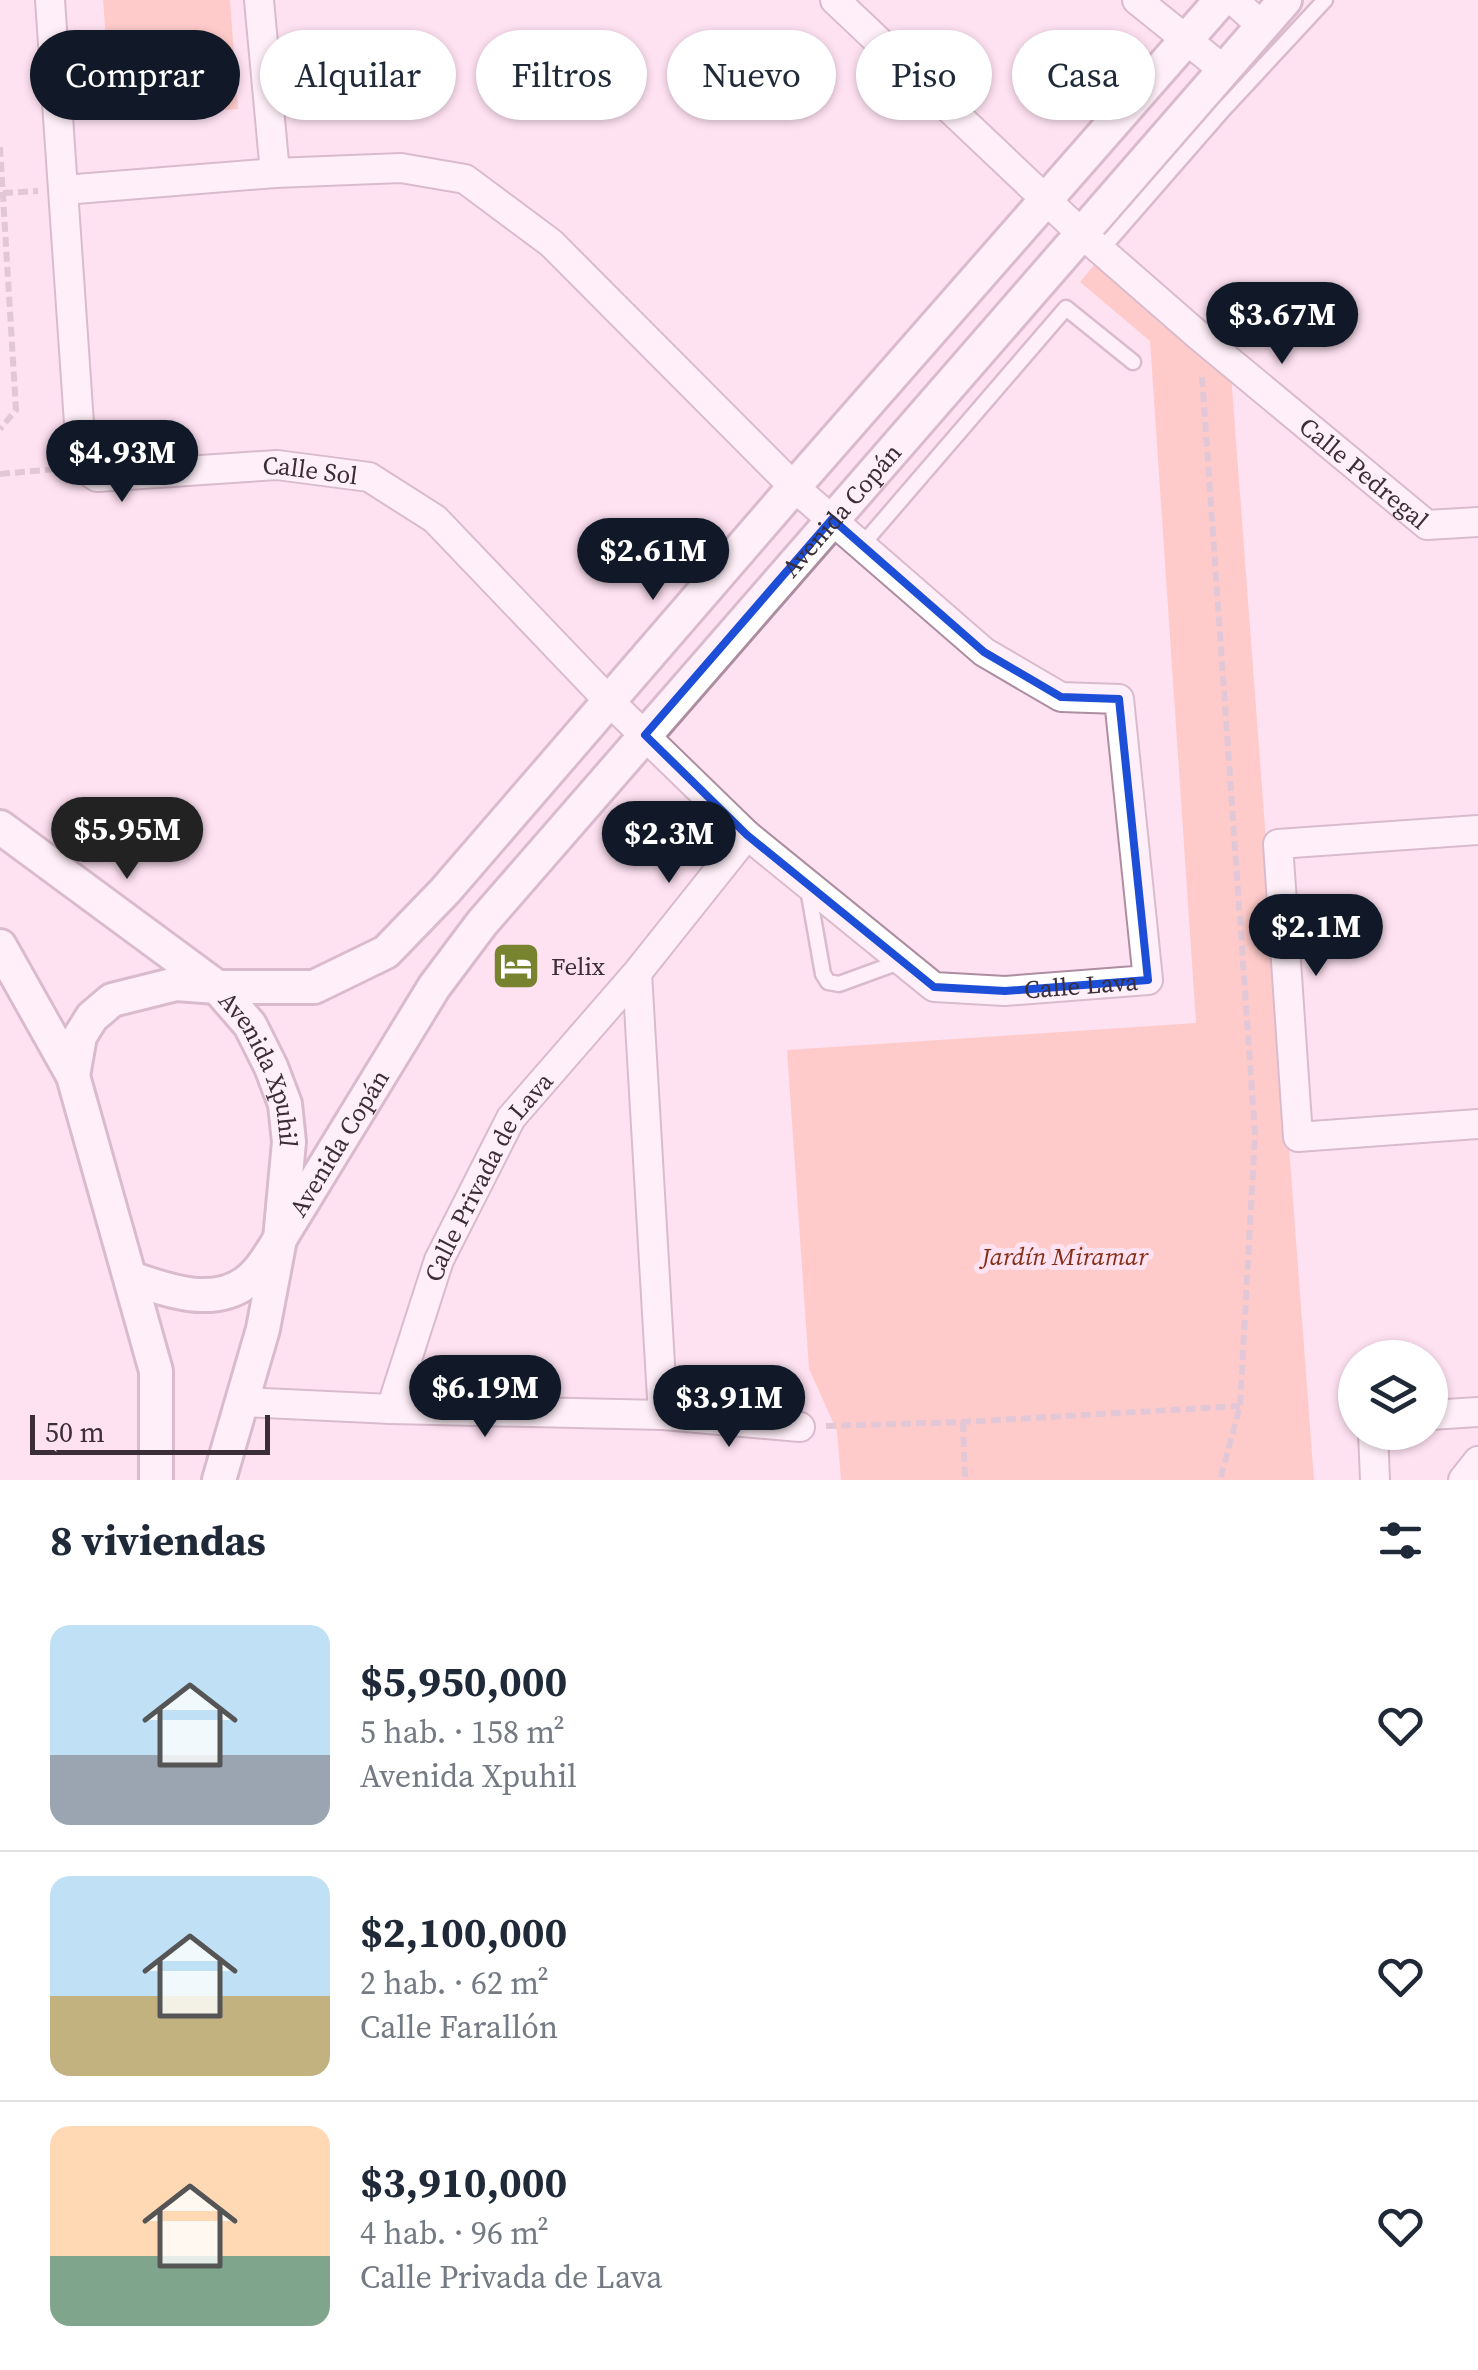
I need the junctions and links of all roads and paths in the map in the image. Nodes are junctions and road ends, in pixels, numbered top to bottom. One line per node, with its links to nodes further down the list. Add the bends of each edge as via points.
1 (50, 0): 14 (street)
2 (260, 0): 13 (street)
3 (835, 0): 15 (street, Calle Pedregal)
4 (1137, 0): 10 (street)
5 (1220, 0): 10 (street, Avenida Copán)
6 (1234, 0): 9 (street)
7 (1284, 0): 9 (street, Avenida Copán)
8 (1325, 0): 16 (lane)
9 (1262, 26): 11 (street, Avenida Copán)
10 (1186, 40): 11 (street); 15 (street, Avenida Copán)
11 (1224, 70): 16 (street, Avenida Copán)
12 (0, 147): 19 (path, via 16,410)
13 (275, 173): 14 (street); 22 (street, via 401,168 466,179 551,243)
14 (64, 190): 20 (street)
15 (1046, 200): 16 (street, Calle Pedregal); 22 (street, Avenida Copán)
16 (1092, 241): 17 (street, Calle Pedregal); 23 (street, Avenida Copán)
17 (1199, 336): 24 (street, Calle Pedregal, via 1426,525); 41 (path, via 1255,1134)
18 (1133, 362): 25 (lane, via 1066,308)
19 (0, 429)
20 (82, 468): 21 (path); 26 (street, Calle Sol, via 98,478 277,465 369,478 434,520)
21 (0, 474)
22 (794, 486): 23 (street); 26 (street, Avenida Copán)
23 (832, 520): 25 (street, Calle Lava); 27 (street, Avenida Copán)
24 (1478, 522)
25 (862, 545): 33 (street, Calle Lava, via 984,652 1062,697 1119,699 1148,980 1005,991 934,986)
26 (609, 702): 27 (street, Calle Lava); 35 (street, Avenida Copán, via 386,952 314,986)
27 (645, 735): 30 (street, Calle Lava); 38 (street, Avenida Copán, via 434,986)
28 (0, 827): 35 (street, Avenida Xpuhil)
29 (1478, 830): 37 (street, via 1278,844 1298,1137)
30 (747, 835): 31 (street, Calle Lava); 34 (street, Calle Privada de Lava)
31 (807, 884): 33 (street, Calle Lava); 33 (lane, via 828,982)
32 (0, 946): 36 (street)
33 (902, 961)
34 (637, 973): 42 (street, Calle Privada de Lava, via 511,1118 438,1260); 45 (street)
35 (217, 986): 36 (street, Avenida Copán, via 176,984 112,1000 80,1036); 38 (street, Avenida Xpuhil, via 250,1025 285,1104 289,1142)
36 (73, 1076): 39 (street)
37 (1478, 1124)
38 (280, 1239): 39 (street, Avenida Copán, via 245,1283 218,1295 174,1292); 40 (street, Avenida Xpuhil)
39 (131, 1278): 50 (street, via 156,1372)
40 (241, 1402): 42 (street); 51 (street, Avenida Xpuhil)
41 (1240, 1406): 46 (path); 53 (path)
42 (391, 1409): 45 (street)
43 (1478, 1412): 44 (street)
44 (1448, 1414)
45 (663, 1415): 47 (street)
46 (964, 1422): 47 (path); 52 (path)
47 (800, 1427)
48 (1374, 1450): 54 (street)
49 (1478, 1461): 55 (street)
50 (156, 1480)
51 (219, 1480)
52 (966, 1480)
53 (1220, 1480)
54 (1375, 1480)
55 (1463, 1480)

